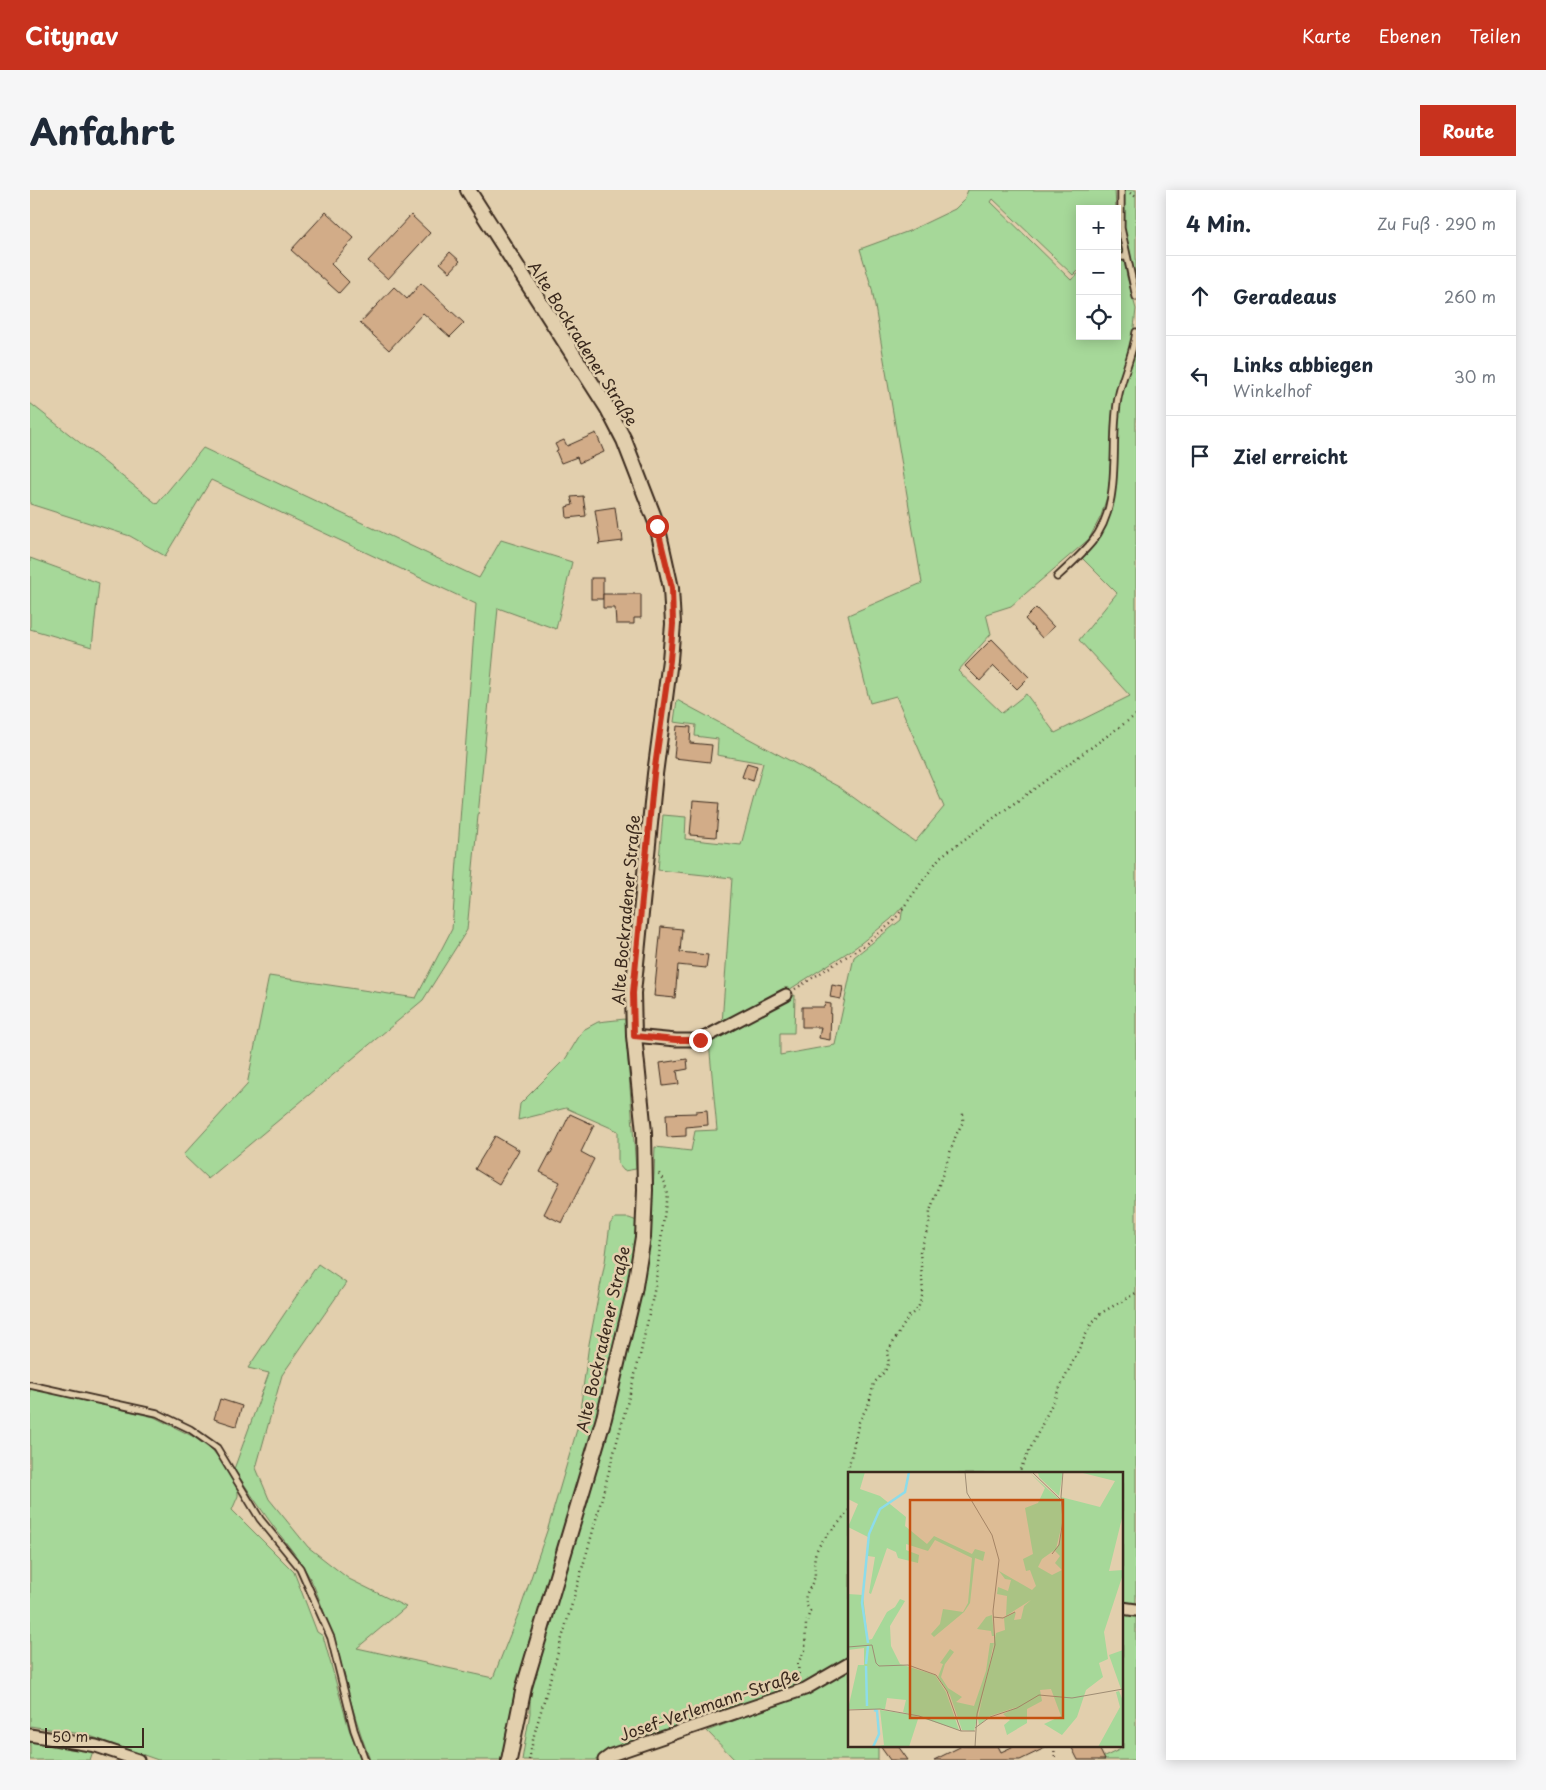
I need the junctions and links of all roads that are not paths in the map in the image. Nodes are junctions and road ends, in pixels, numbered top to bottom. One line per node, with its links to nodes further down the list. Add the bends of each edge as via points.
1 (468, 190): 9 (street, Alte Bockradener Straße, via 608,409 644,490 666,557 672,588 672,633 654,774 633,993)
2 (1121, 190): 4 (lane, via 1121,228)
3 (1121, 257): 4 (lane)
4 (1126, 257): 5 (lane)
5 (1136, 297)
6 (1136, 332): 7 (lane, via 1118,398 1113,490 1106,517 1093,541)
7 (1057, 577)
8 (786, 994): 9 (street, via 700,1040)
9 (634, 1036): 15 (street, Alte Bockradener Straße, via 642,1105 646,1190 643,1237 634,1292 604,1418 524,1687)
10 (30, 1385): 14 (lane, via 157,1413 190,1429 217,1448 260,1519 300,1568 331,1638 354,1730)
11 (848, 1664): 16 (street, Josef-Verlemann-Straße, via 800,1690)
12 (30, 1735): 13 (street, via 96,1746)
13 (138, 1760)
14 (365, 1760)
15 (509, 1760)
16 (604, 1760)

